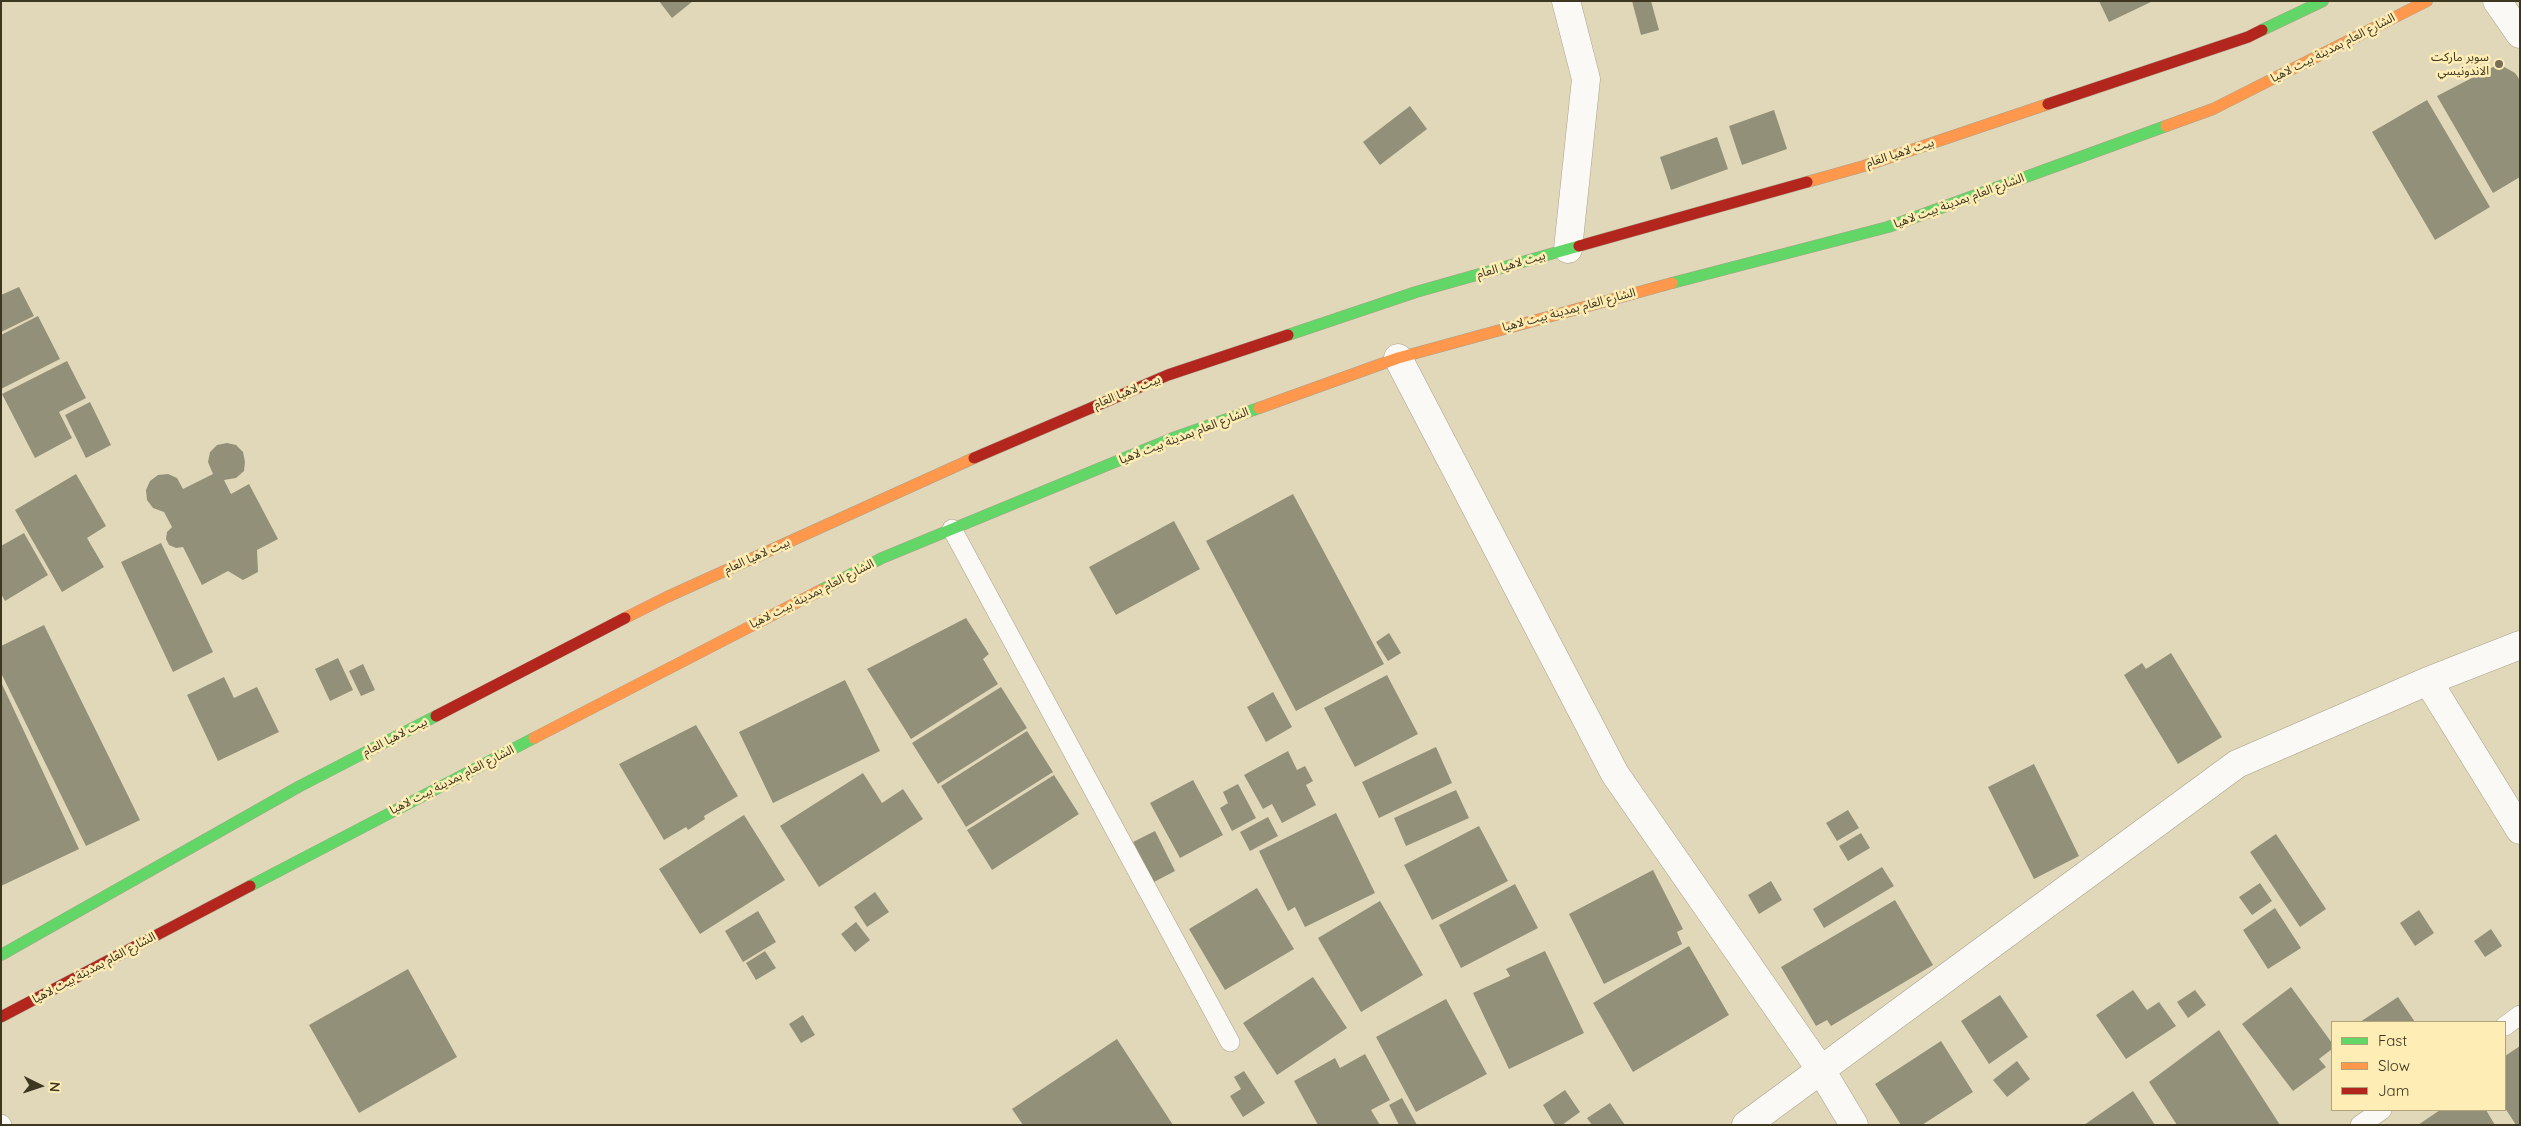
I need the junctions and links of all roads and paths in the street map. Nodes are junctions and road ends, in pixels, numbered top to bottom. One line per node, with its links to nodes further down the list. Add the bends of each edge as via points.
1 (1566, 1): 6 (street, via 1586,79)
2 (2323, 1): 6 (main road, بيت لاهيا العام, via 2248,37 1864,166)
3 (2427, 1): 7 (main road, الشارع العام بمدينة بيت لاهيا, via 2213,109 1888,227 1574,308)
4 (2497, 1): 5 (street)
5 (2520, 34)
6 (1568, 249): 12 (main road, بيت لاهيا العام, via 1416,292 1168,375 1019,437 667,597 300,786)
7 (1398, 358): 8 (main road, الشارع العام بمدينة بيت لاهيا, via 1173,438); 17 (street, via 1615,774)
8 (952, 529): 14 (main road, الشارع العام بمدينة بيت لاهيا, via 882,558); 16 (lane)
9 (2520, 645): 10 (street)
10 (2428, 681): 11 (street); 17 (street, via 2237,764)
11 (2520, 830)
12 (1, 955)
13 (2520, 1015): 15 (lane)
14 (1, 1017)
15 (2506, 1025)
16 (1230, 1042)
17 (1821, 1070): 19 (street); 20 (street)
18 (2381, 1111): 21 (lane)
19 (1746, 1125)
20 (1854, 1125)
21 (2360, 1125)

